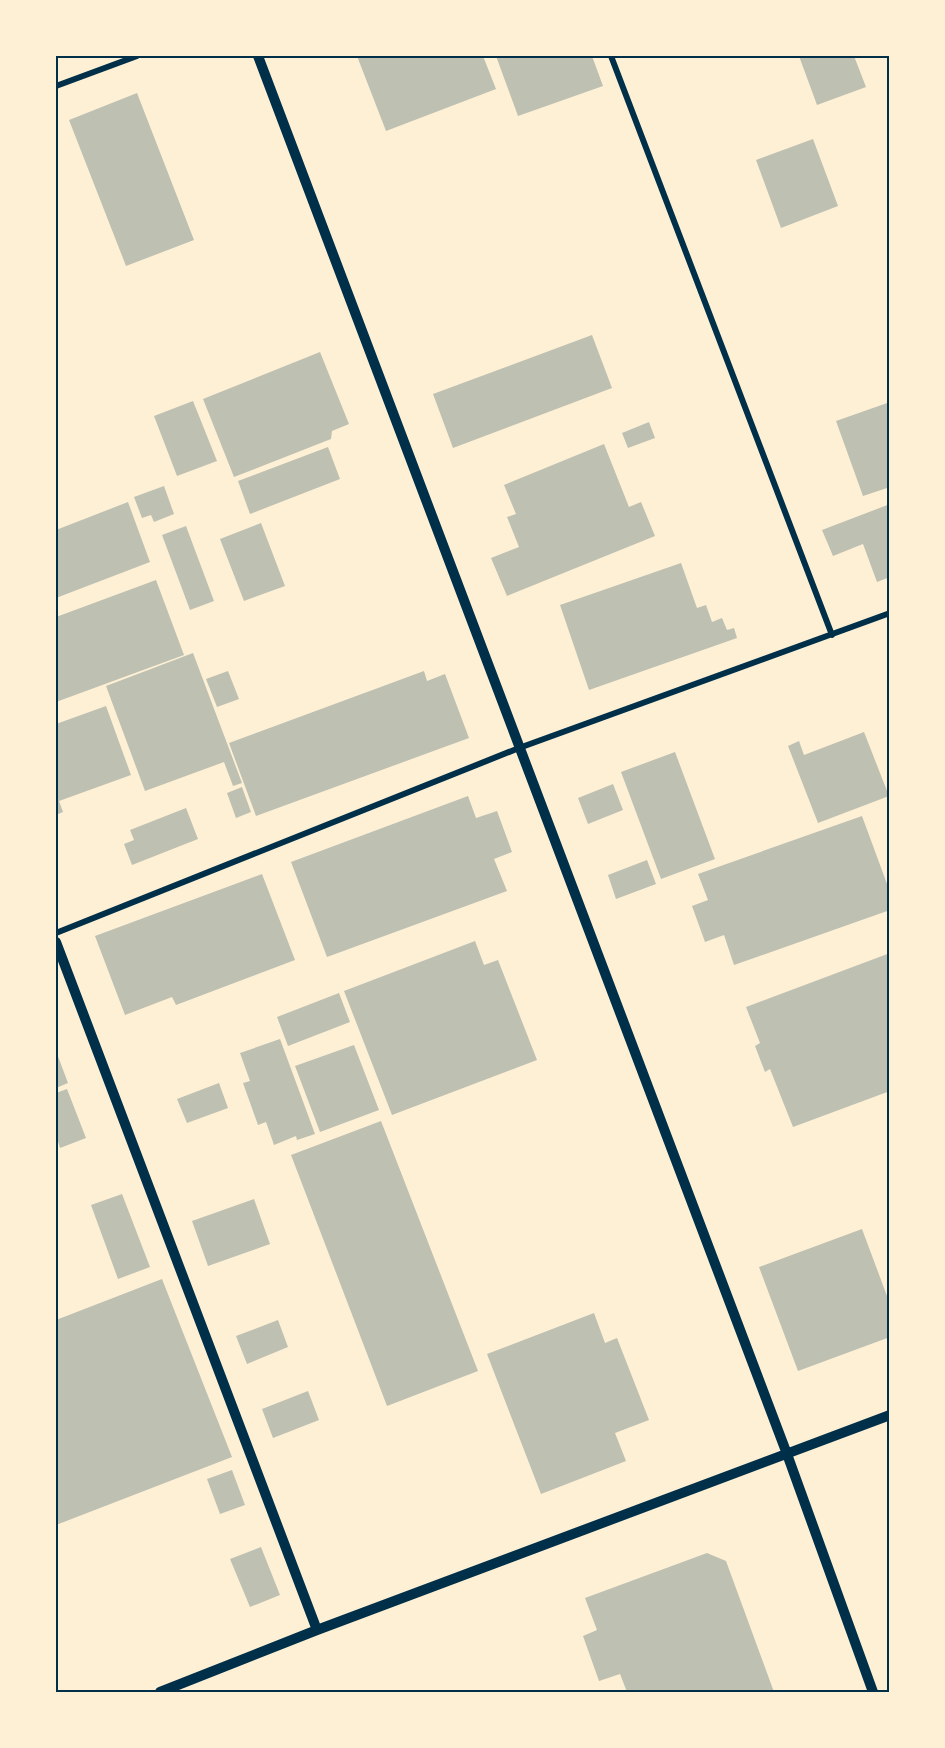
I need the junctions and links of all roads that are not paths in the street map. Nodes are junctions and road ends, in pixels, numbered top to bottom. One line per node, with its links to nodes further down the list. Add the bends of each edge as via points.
1 (137, 56): 4 (street)
2 (258, 56): 7 (street)
3 (611, 56): 6 (street)
4 (56, 86)
5 (890, 613): 6 (street)
6 (832, 635): 7 (street)
7 (519, 748): 8 (street); 11 (street)
8 (56, 933)
9 (56, 942): 12 (street)
10 (890, 1415): 11 (street)
11 (787, 1454): 12 (street); 14 (street)
12 (317, 1630): 13 (street)
13 (160, 1692)
14 (873, 1692)

